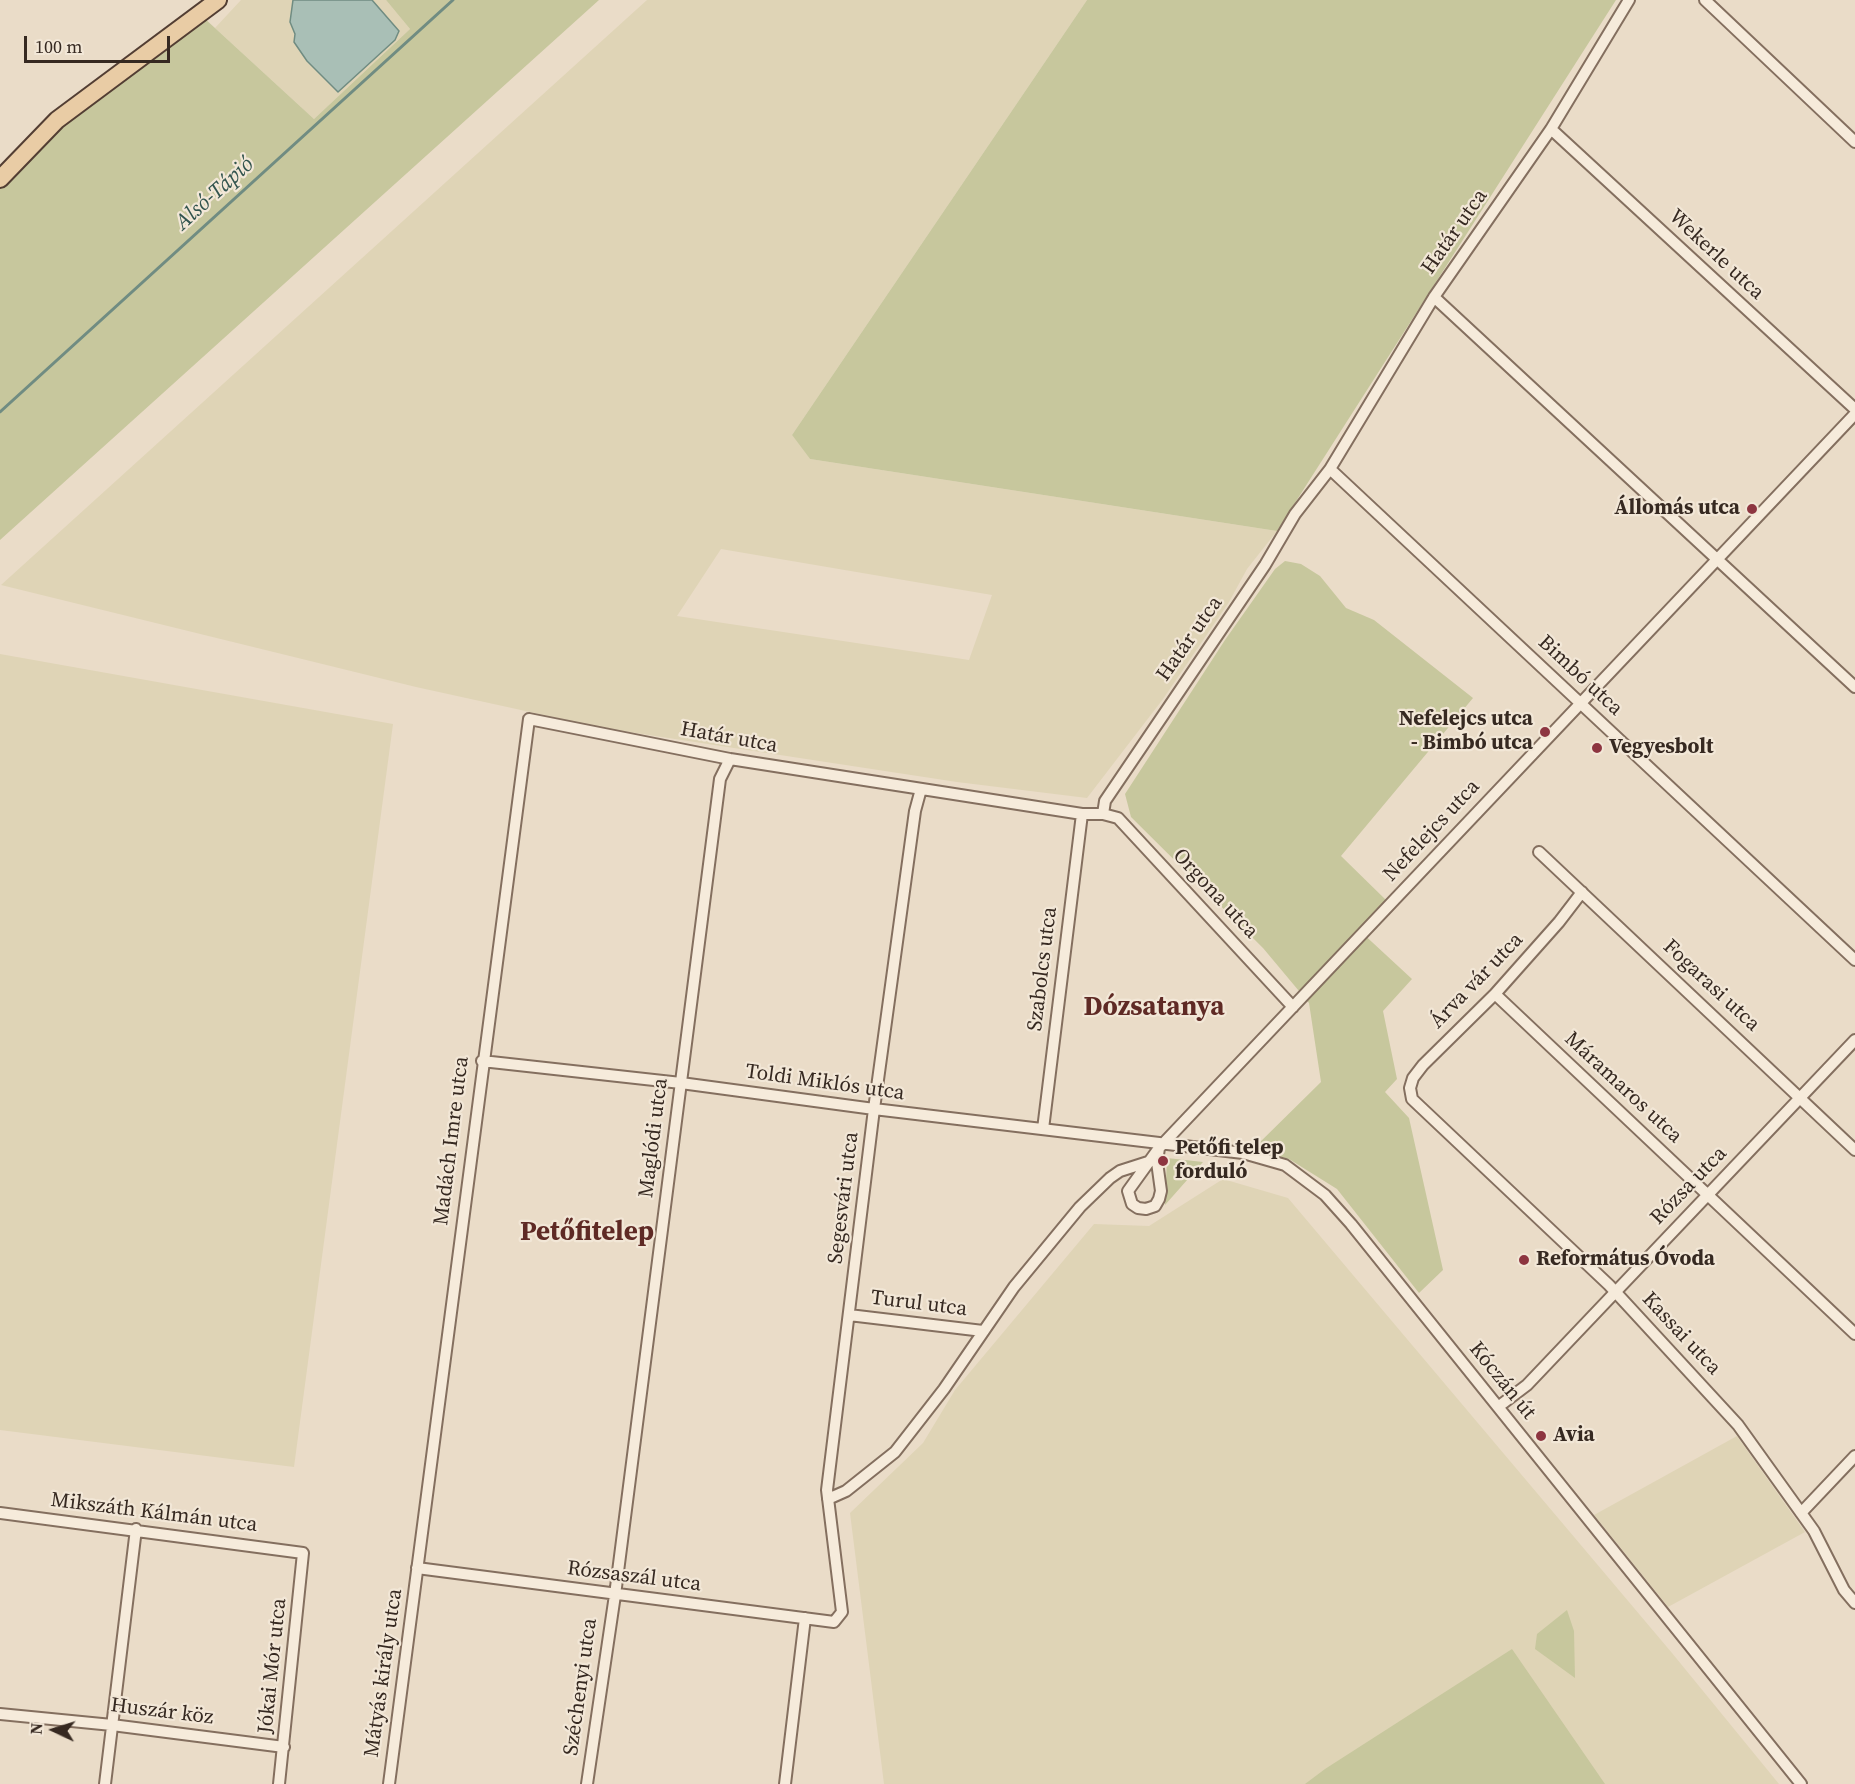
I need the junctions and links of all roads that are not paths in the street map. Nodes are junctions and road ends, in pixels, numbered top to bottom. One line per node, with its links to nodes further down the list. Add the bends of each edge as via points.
1 (218, 0): 6 (main road, via 57,120)
2 (1629, 0): 4 (street, Határ utca)
3 (1705, 0): 5 (street)
4 (1551, 129): 7 (street, Határ utca); 8 (street, Wekerle utca)
5 (1855, 142)
6 (0, 179)
7 (1434, 297): 10 (street, Határ utca); 11 (street)
8 (1855, 409)
9 (1855, 414): 11 (street, Nefelejcs utca)
10 (1330, 469): 13 (street, Bimbó utca); 17 (street, Határ utca, via 1295,514 1265,565 1161,715 1105,801)
11 (1717, 558): 12 (street); 13 (street, Nefelejcs utca)
12 (1855, 687)
13 (1580, 703): 21 (street, Bimbó utca); 23 (street, Nefelejcs utca)
14 (529, 719): 15 (street, Határ utca); 25 (street, Madách Imre utca)
15 (730, 759): 16 (street, Határ utca); 26 (street, Maglódi utca, via 720,779)
16 (921, 789): 18 (street, Határ utca); 29 (street, Segesvári utca)
17 (1103, 813): 18 (street, Határ utca); 23 (street, Orgona utca, via 1118,819)
18 (1082, 814): 30 (street, Szabolcs utca)
19 (1539, 852): 20 (street, Fogarasi utca)
20 (1582, 892): 22 (street, Árva vár utca); 27 (street, Fogarasi utca)
21 (1855, 960)
22 (1495, 994): 28 (street, Árva vár utca, via 1413,1078); 34 (street, Máramaros utca)
23 (1293, 1007): 31 (street, Nefelejcs utca)
24 (1855, 1040): 27 (street, Rózsa utca)
25 (482, 1061): 26 (street, Toldi Miklós utca); 46 (street, Madách Imre utca)
26 (681, 1083): 29 (street, Toldi Miklós utca); 47 (street, Maglódi utca)
27 (1800, 1098): 32 (street, Fogarasi utca); 34 (street, Rózsa utca)
28 (1413, 1099): 35 (street, Kassai utca)
29 (874, 1109): 30 (street, Toldi Miklós utca); 36 (street, Segesvári utca)
30 (1043, 1129): 31 (street, Toldi Miklós utca)
31 (1161, 1147): 33 (street, Nefelejcs utca); 33 (street, Nefelejcs utca, via 1156,1162 1159,1199 1155,1206 1138,1208 1132,1204 1128,1191); 39 (street, Kóczán út, via 1243,1153 1285,1165 1298,1173 1351,1224)
32 (1855, 1150)
33 (1151, 1159): 37 (street, via 1110,1178 1080,1207)
34 (1707, 1194): 35 (street, Rózsa utca); 38 (street, Máramaros utca)
35 (1615, 1291): 39 (street, Rózsa utca, via 1527,1385); 42 (street, Kassai utca, via 1738,1425)
36 (849, 1315): 37 (street, Turul utca); 41 (street, Segesvári utca)
37 (983, 1331): 41 (street, via 894,1452 846,1491)
38 (1855, 1334)
39 (1498, 1407): 59 (street, Kóczán út)
40 (1855, 1456): 42 (street)
41 (828, 1499): 49 (street, Segesvári utca)
42 (1801, 1512): 48 (street, Kassai utca)
43 (0, 1513): 44 (street, Mikszáth Kálmán utca)
44 (136, 1529): 45 (street, Mikszáth Kálmán utca); 52 (street)
45 (303, 1552): 53 (street, Jókai Mór utca)
46 (417, 1568): 47 (street, Rózsaszál utca); 56 (street, Mátyás király utca)
47 (615, 1595): 50 (street, Rózsaszál utca); 57 (street, Széchenyi utca)
48 (1855, 1603)
49 (842, 1612): 50 (street, Rózsaszál utca, via 834,1622)
50 (805, 1618): 58 (street)
51 (0, 1714): 52 (street, Huszár köz)
52 (112, 1725): 53 (street, Huszár köz); 54 (street)
53 (284, 1747): 55 (street, Jókai Mór utca)
54 (105, 1784)
55 (279, 1784)
56 (389, 1784)
57 (587, 1784)
58 (785, 1784)
59 (1801, 1784)

